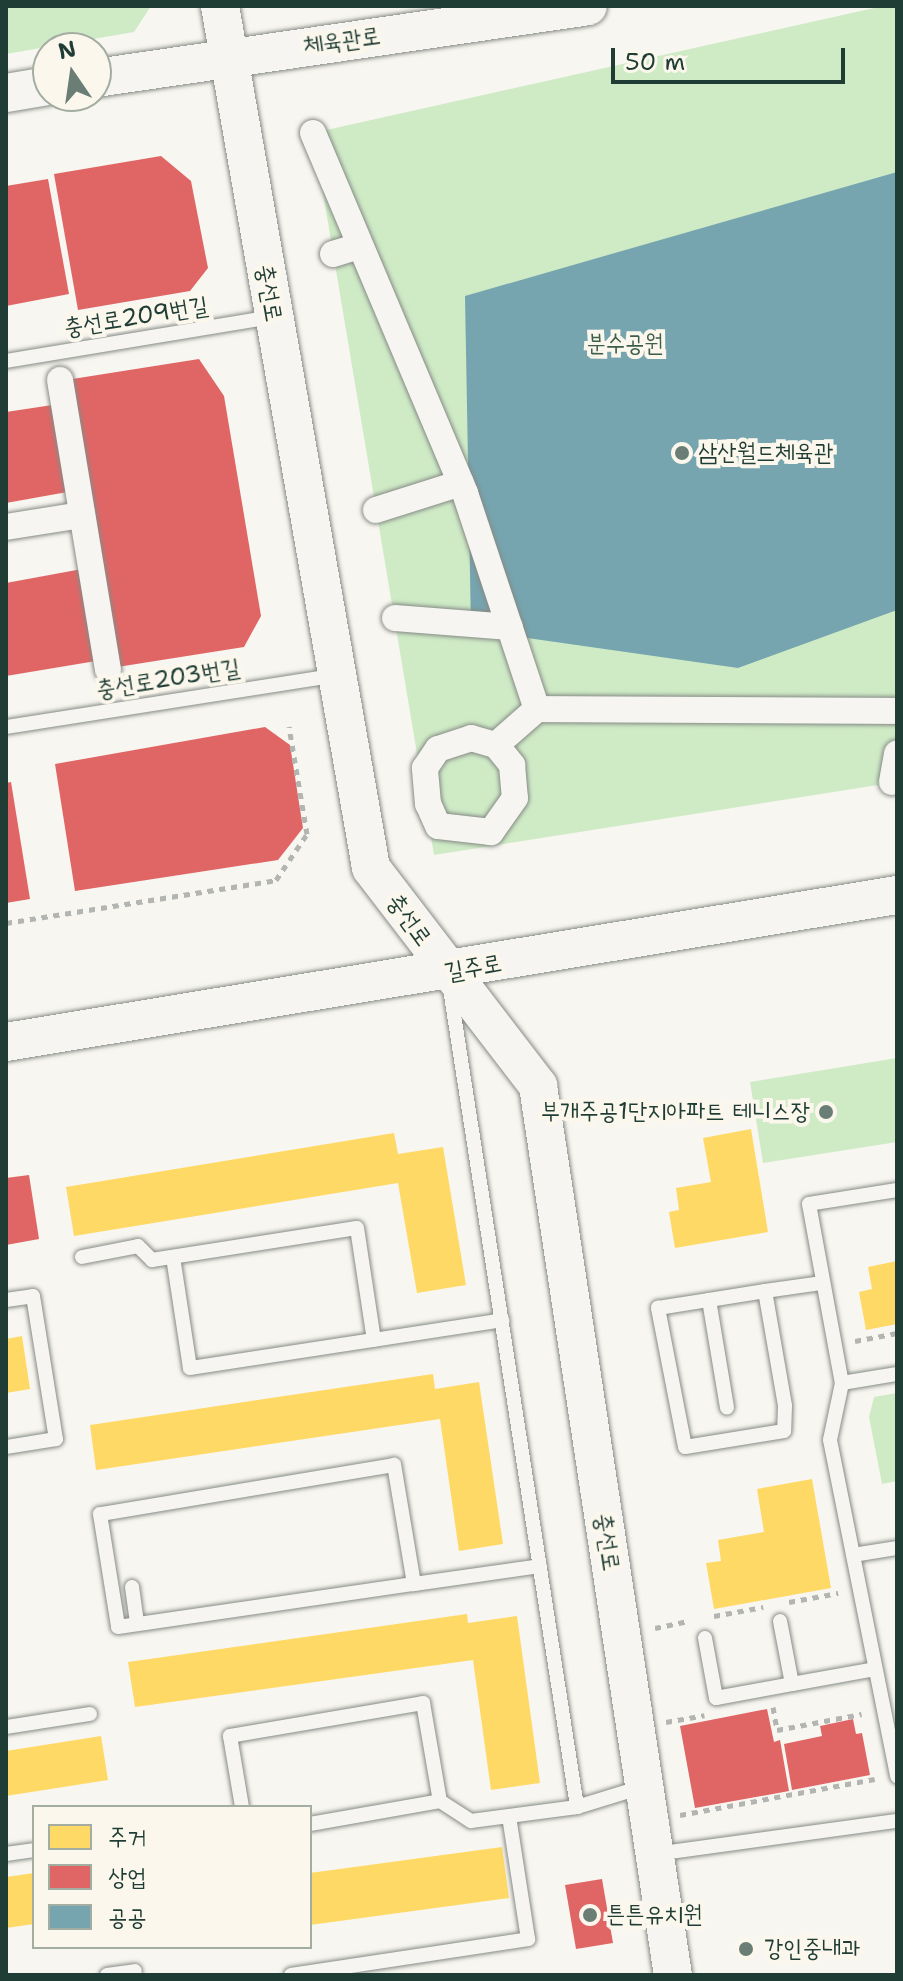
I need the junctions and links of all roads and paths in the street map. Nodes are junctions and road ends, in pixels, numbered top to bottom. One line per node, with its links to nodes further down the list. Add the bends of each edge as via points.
1 (220, 6): 3 (street, 충선로)
2 (588, 6): 3 (street, 체육관로)
3 (228, 57): 4 (street, 체육관로); 10 (street, 충선로)
4 (112, 75)
5 (32, 89): 6 (street)
6 (6, 93)
7 (313, 133): 8 (street)
8 (360, 246): 9 (street); 13 (street)
9 (333, 254)
10 (274, 317): 11 (lane, 충선로209번길); 20 (street, 충선로)
11 (6, 361)
12 (60, 380): 15 (street)
13 (461, 483): 14 (street); 18 (street)
14 (376, 510)
15 (82, 515): 16 (street); 19 (street)
16 (6, 527)
17 (395, 618): 18 (street)
18 (510, 627): 21 (street)
19 (108, 670)
20 (337, 675): 24 (lane, 충선로203번길); 30 (street, 충선로, via 371,868)
21 (537, 709): 22 (street); 25 (street)
22 (897, 711)
23 (289, 726): 29 (path, via 307,834 276,880)
24 (6, 727)
25 (496, 745)
26 (897, 753): 27 (street)
27 (892, 782)
28 (897, 895): 30 (street, 길주로)
29 (6, 923)
30 (447, 973): 32 (street, 길주로); 42 (lane); 70 (street, 충선로, via 538,1086)
31 (6, 1025): 32 (street, 길주로)
32 (47, 1036): 33 (street, 길주로); 34 (street, 길주로)
33 (6, 1042)
34 (6, 1062)
35 (897, 1190): 38 (lane, via 809,1204)
36 (82, 1257): 37 (lane, via 138,1246 152,1260)
37 (173, 1257): 44 (lane, via 190,1368); 44 (lane, via 357,1228)
38 (822, 1283): 39 (lane); 47 (lane)
39 (765, 1291): 41 (lane); 41 (lane, via 785,1406 784,1431 685,1447 658,1308)
40 (6, 1300): 49 (lane, via 33,1296 56,1439)
41 (709, 1300): 48 (lane)
42 (502, 1320): 44 (lane); 52 (lane)
43 (897, 1333): 45 (path)
44 (374, 1340)
45 (851, 1341)
46 (897, 1374): 47 (lane)
47 (842, 1383): 51 (lane, via 830,1440)
48 (727, 1408)
49 (6, 1447)
50 (897, 1548): 51 (lane)
51 (853, 1555): 58 (lane)
52 (540, 1566): 53 (lane); 73 (lane)
53 (414, 1584): 56 (lane); 56 (lane, via 394,1465 100,1514 118,1627)
54 (132, 1587): 56 (lane)
55 (780, 1621): 59 (lane)
56 (137, 1624)
57 (705, 1638): 59 (lane, via 716,1698)
58 (875, 1669): 59 (lane); 69 (lane)
59 (792, 1684)
60 (861, 1701): 64 (path)
61 (757, 1705): 64 (path, via 772,1702 777,1730)
62 (711, 1713): 65 (path)
63 (90, 1714): 66 (lane)
64 (863, 1714): 67 (path)
65 (665, 1722)
66 (6, 1727)
67 (866, 1727)
68 (873, 1766): 74 (path, via 875,1779)
69 (897, 1776)
70 (644, 1786): 73 (lane); 80 (street, 충선로)
71 (440, 1801): 72 (lane, via 423,1703 230,1736); 75 (lane, via 471,1821); 77 (lane)
72 (242, 1805)
73 (577, 1807): 75 (lane)
74 (679, 1815)
75 (509, 1816): 83 (lane, via 528,1939)
76 (897, 1821): 80 (lane)
77 (312, 1824)
78 (32, 1850): 79 (lane)
79 (6, 1854)
80 (654, 1854): 84 (street, 충선로)
81 (135, 1971): 82 (lane)
82 (107, 1975)
83 (291, 1975)
84 (673, 1975)

